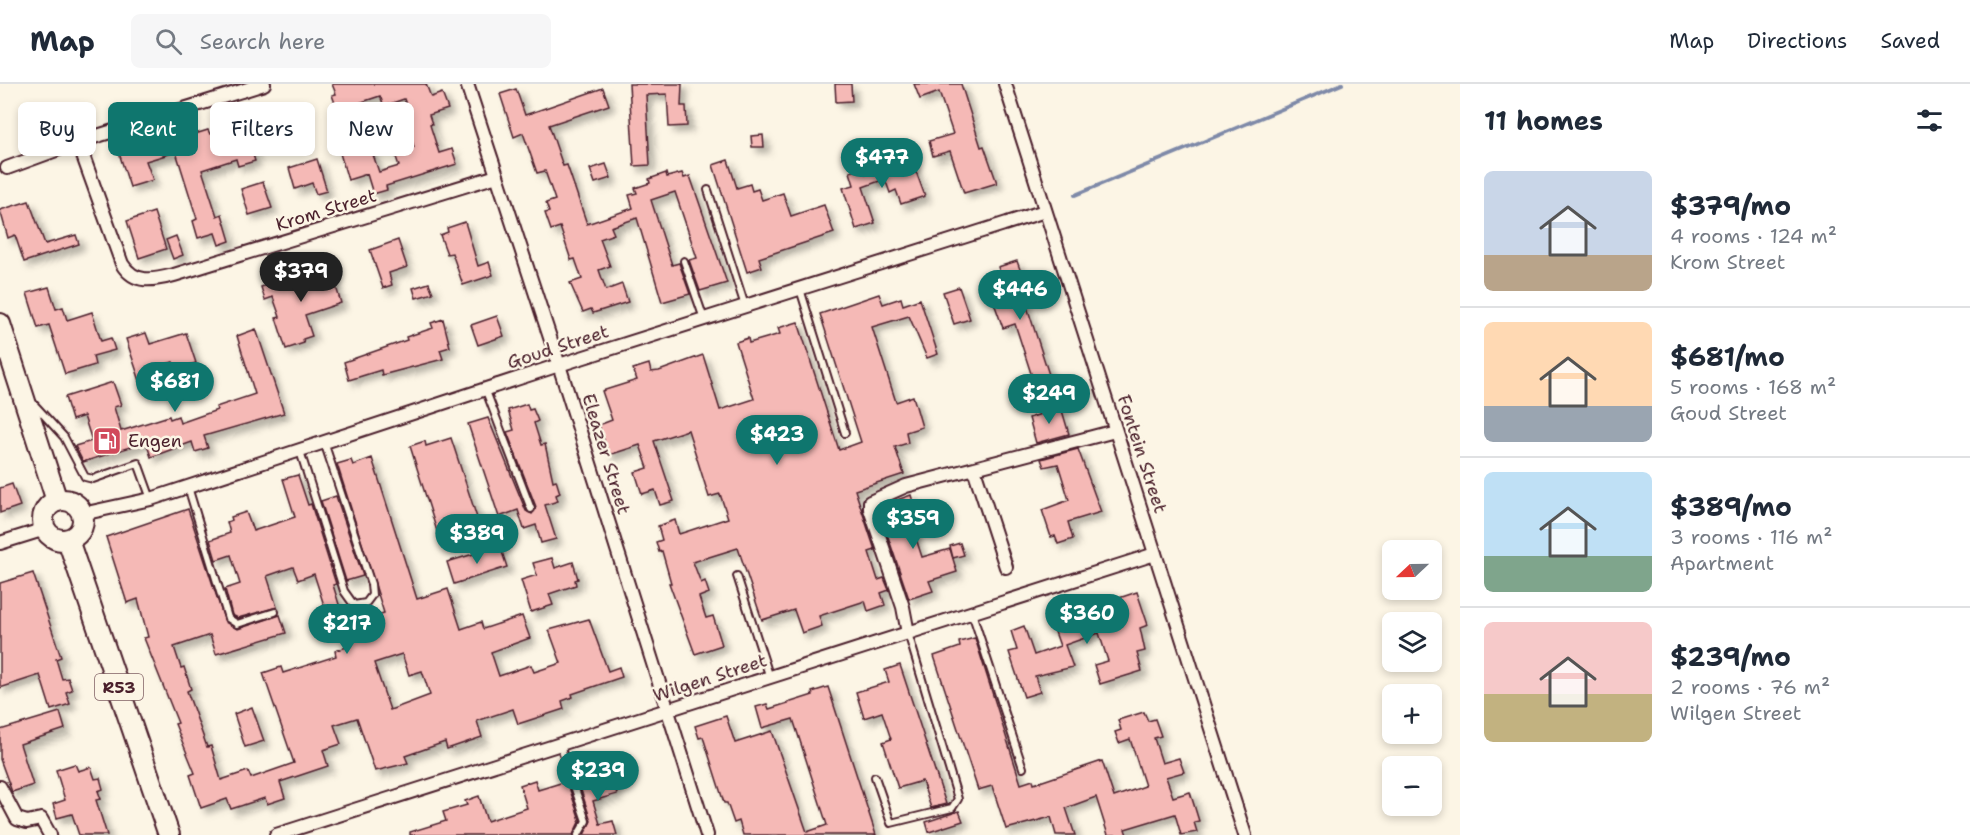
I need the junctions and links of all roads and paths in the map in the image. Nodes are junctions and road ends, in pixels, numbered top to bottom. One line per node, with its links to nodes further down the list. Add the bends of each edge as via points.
1 (264, 84): 4 (street)
2 (467, 84): 8 (street, Eleazer Street)
3 (1005, 84): 10 (street, Fontein Street)
4 (96, 136)
5 (40, 156): 7 (street)
6 (83, 156): 8 (street, Krom Street, via 122,264 133,276 153,280)
7 (7, 168)
8 (497, 176): 16 (street, Eleazer Street)
9 (708, 190): 13 (lane)
10 (1045, 211): 12 (street, Goud Street); 19 (street, Fontein Street)
11 (684, 261): 14 (lane)
12 (800, 289): 13 (street, Goud Street); 20 (lane)
13 (745, 307): 14 (street, Goud Street)
14 (704, 320): 16 (street, Goud Street)
15 (0, 324): 17 (main road)
16 (559, 365): 18 (street, Goud Street); 39 (street, Eleazer Street)
17 (21, 389): 25 (lane, via 64,437 85,477 93,479 138,463); 26 (main road)
18 (486, 391): 21 (street, Goud Street); 27 (lane)
19 (1115, 431): 23 (street); 32 (street, Fontein Street)
20 (845, 434)
21 (324, 442): 22 (street, Goud Street); 22 (lane, via 371,584 372,595 366,603 354,605 344,591)
22 (299, 450): 24 (street, Goud Street)
23 (974, 469): 33 (street); 37 (street, via 906,486 870,502)
24 (188, 487): 25 (street, Goud Street); 35 (lane, via 228,618 237,624)
25 (152, 499): 28 (street, Goud Street)
26 (57, 501): 28 (main road, via 71,502); 29 (main road, via 43,515)
27 (531, 509)
28 (82, 514): 30 (main road, via 80,532)
29 (45, 529): 30 (main road, via 54,539); 31 (street)
30 (68, 540): 45 (main road, R53)
31 (0, 543)
32 (1155, 554): 36 (street, Wilgen Street); 49 (street, Fontein Street)
33 (1006, 567)
34 (737, 576): 38 (lane)
35 (275, 612)
36 (972, 613): 37 (street, Wilgen Street); 41 (lane)
37 (908, 633): 38 (street, Wilgen Street); 42 (lane, via 958,798 956,805 891,823)
38 (770, 678): 39 (street, Wilgen Street)
39 (668, 711): 40 (street, Wilgen Street); 48 (street, Eleazer Street)
40 (560, 745): 46 (street, Wilgen Street); 47 (lane, via 586,821)
41 (1023, 768)
42 (875, 777)
43 (0, 787): 44 (street, via 17,819 41,819)
44 (50, 835)
45 (169, 835)
46 (276, 835)
47 (578, 835)
48 (707, 835)
49 (1245, 835)

